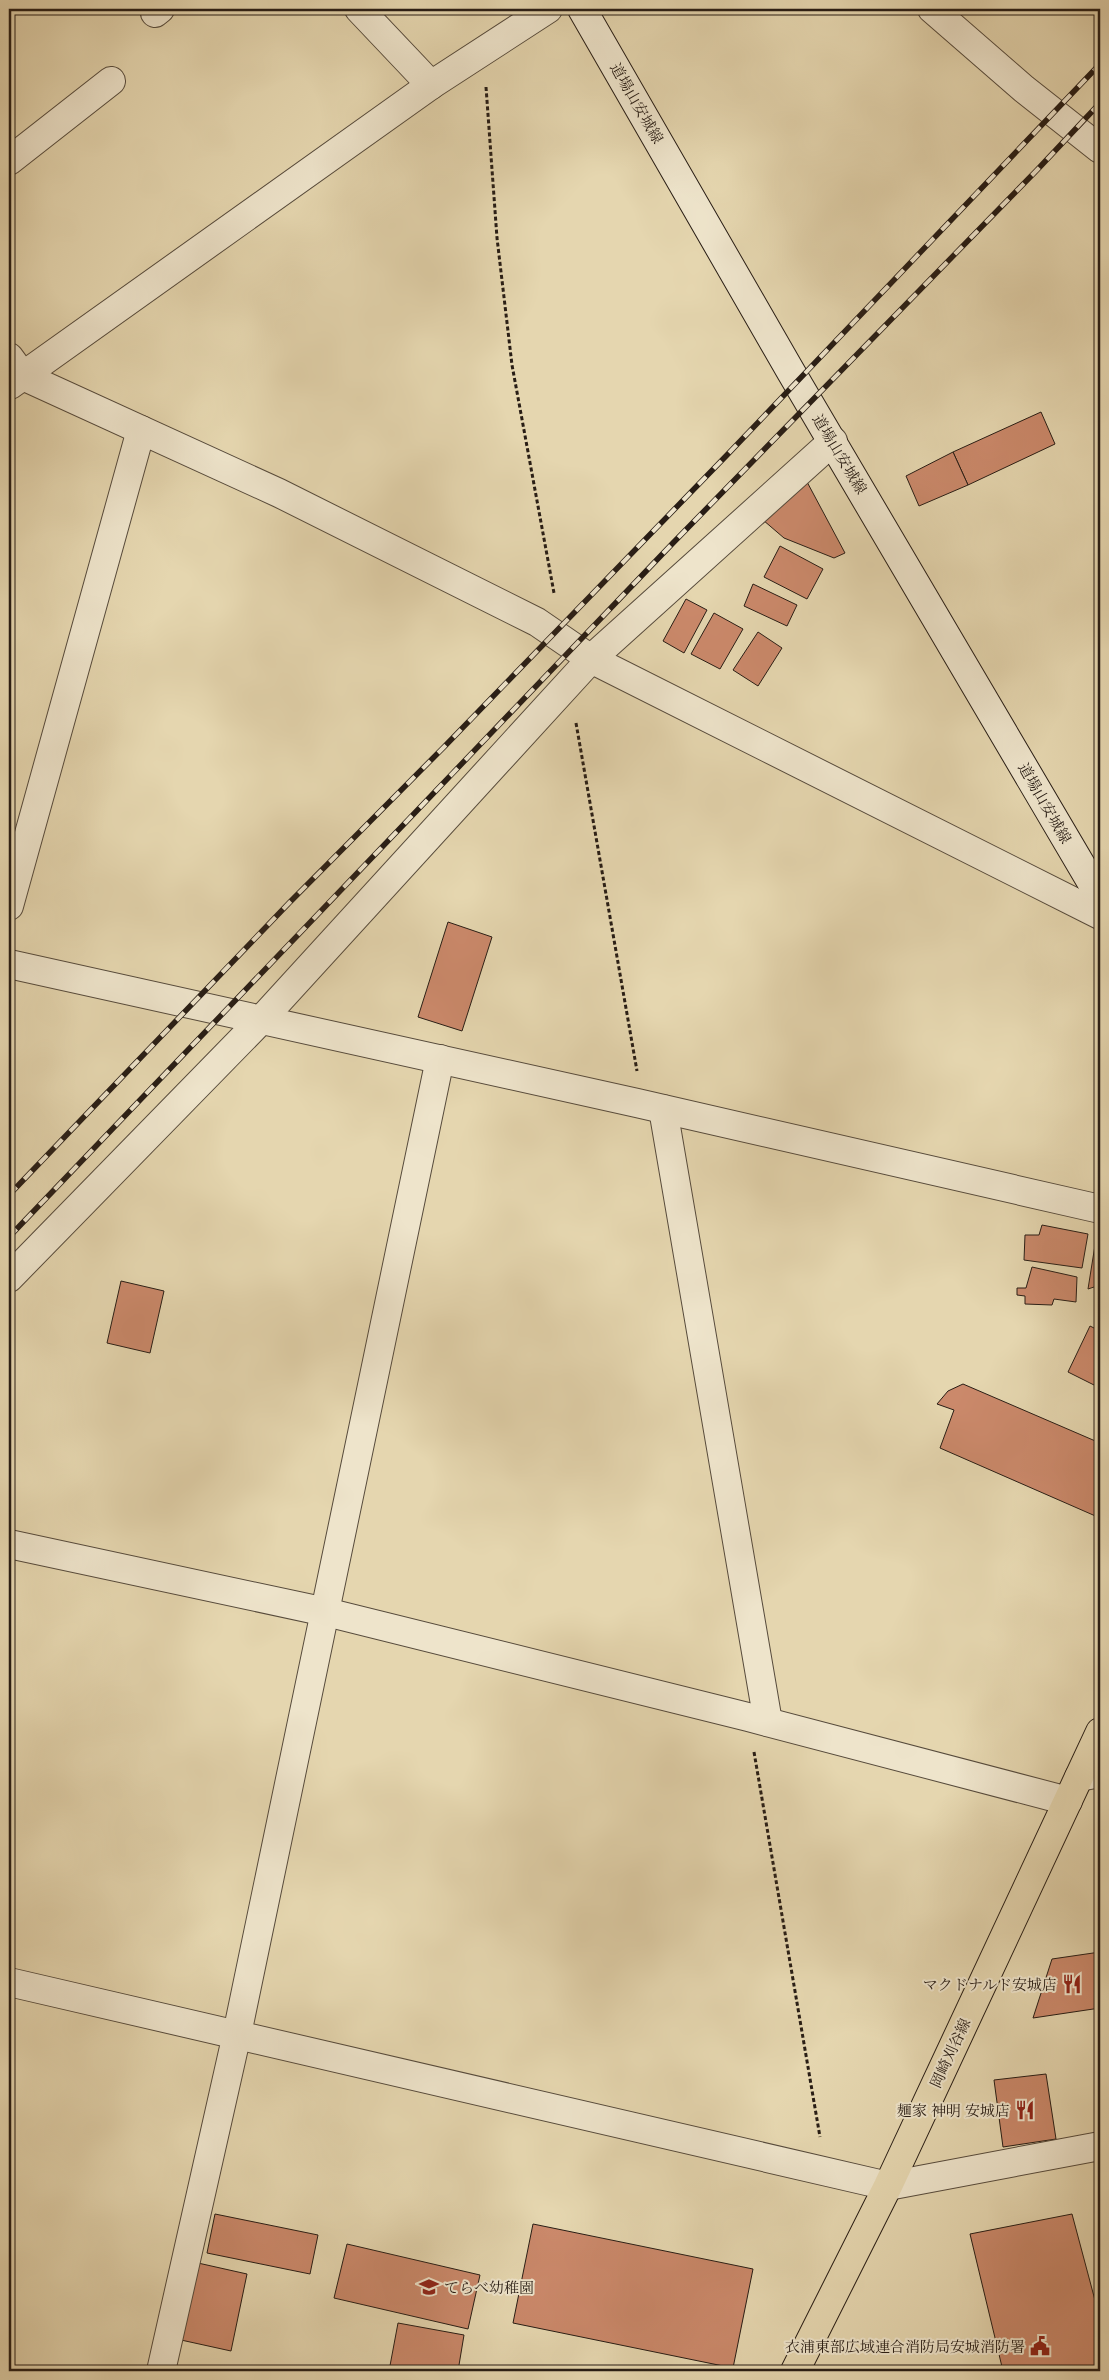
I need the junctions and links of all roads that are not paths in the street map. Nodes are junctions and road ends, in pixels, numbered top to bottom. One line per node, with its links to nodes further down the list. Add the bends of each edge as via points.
1 (359, 9): 6 (street)
2 (548, 9): 6 (street)
3 (582, 9): 11 (street, 道場山安城線)
4 (932, 9): 7 (street, via 1024,89)
5 (111, 81): 8 (street)
6 (431, 84): 9 (street)
7 (1100, 149)
8 (9, 161)
9 (13, 373): 10 (street)
10 (141, 430): 12 (street, via 279,492 537,622); 14 (street)
11 (833, 442): 12 (street); 13 (street, 道場山安城線)
12 (591, 659): 15 (street); 17 (street)
13 (1100, 897)
14 (9, 906)
15 (1100, 915)
16 (9, 964): 17 (street)
17 (260, 1020): 18 (street); 21 (street)
18 (440, 1059): 19 (street); 23 (street)
19 (663, 1109): 20 (street); 24 (street)
20 (1100, 1209)
21 (9, 1278)
22 (9, 1544): 23 (street)
23 (326, 1612): 24 (street); 29 (street)
24 (768, 1722): 27 (street)
25 (1100, 1732): 26 (main road, 岡崎刈谷線)
26 (1090, 1775): 27 (main road, 岡崎刈谷線)
27 (1068, 1801): 31 (main road, 岡崎刈谷線)
28 (9, 1982): 29 (street)
29 (237, 2034): 31 (street); 32 (street)
30 (1100, 2146): 31 (street)
31 (888, 2186): 33 (main road, 岡崎刈谷線)
32 (161, 2371)
33 (795, 2371)

